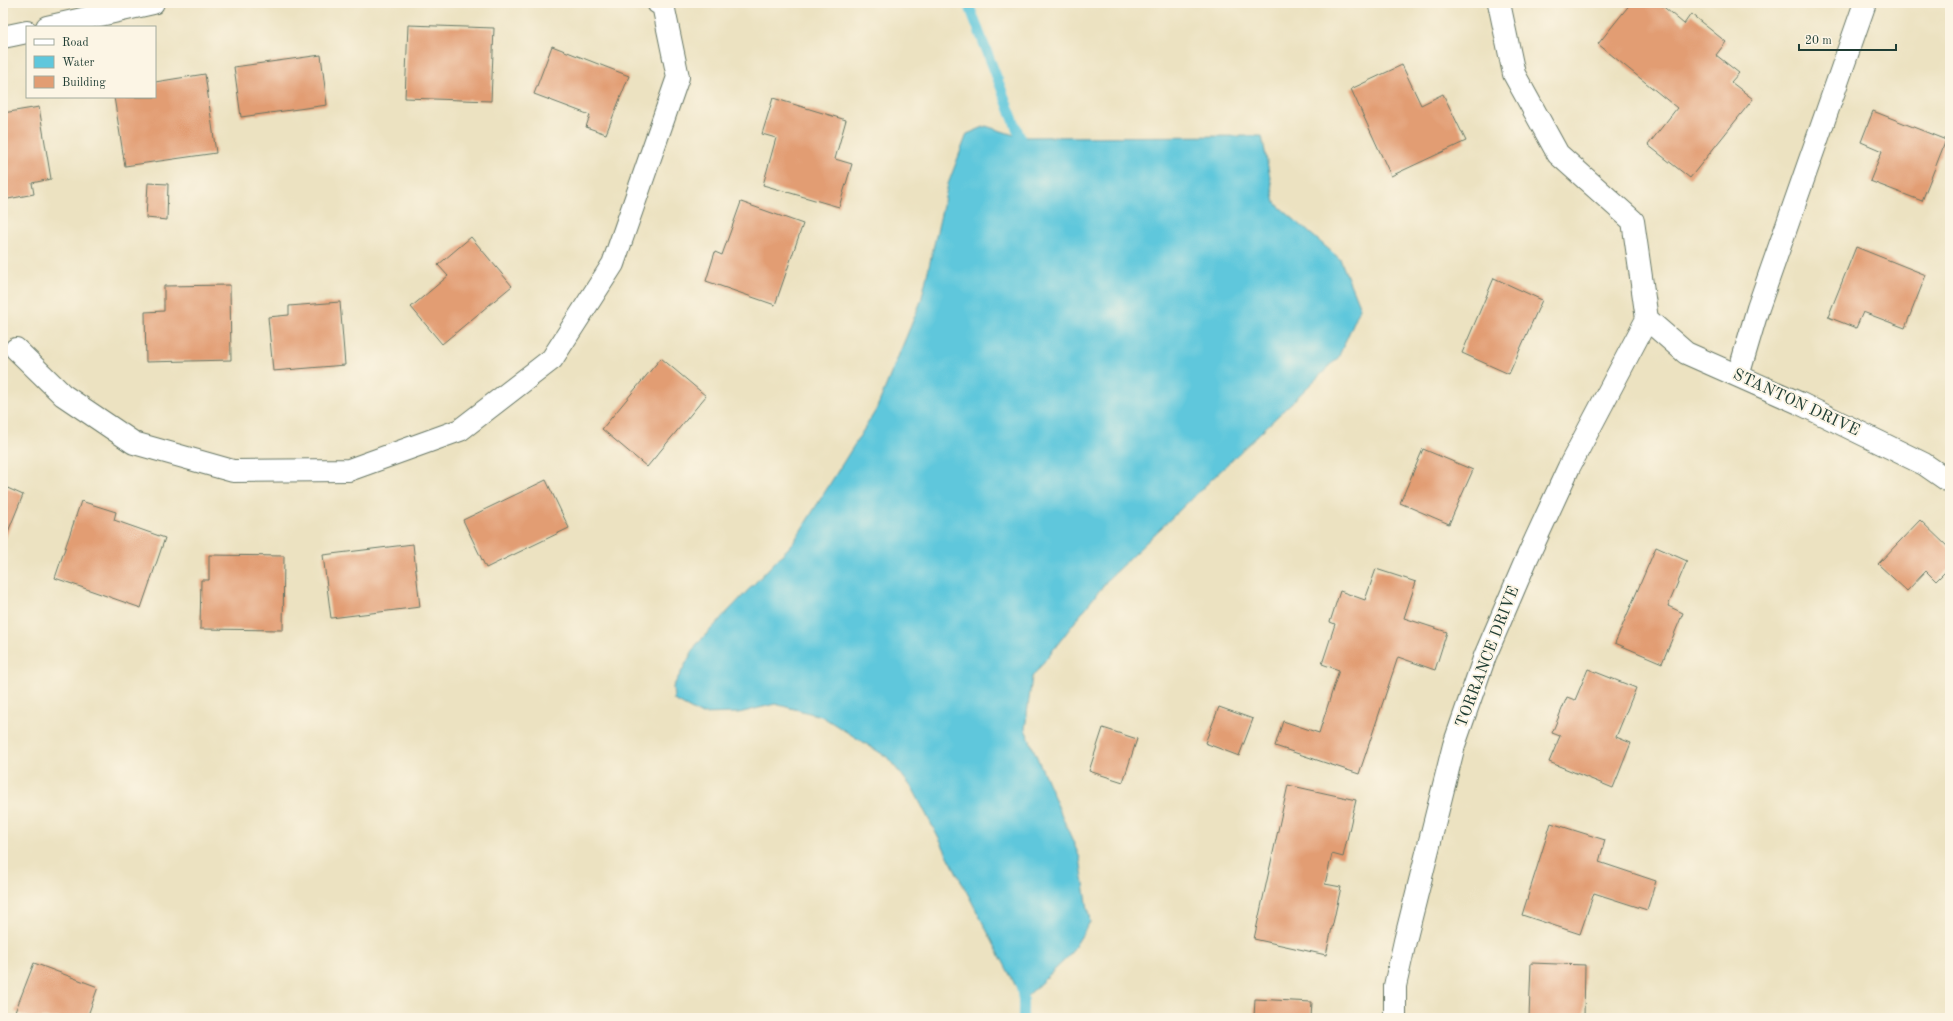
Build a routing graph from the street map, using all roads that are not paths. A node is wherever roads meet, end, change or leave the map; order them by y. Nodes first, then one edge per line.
1 (153, 3) edge
2 (658, 3) edge
3 (1499, 3) edge
4 (1865, 3) edge
5 (51, 26) edge
6 (26, 32) edge
7 (3, 37) edge
8 (1647, 319) junction
9 (16, 349) dead end
10 (1738, 376) junction
11 (1950, 482) edge
12 (1395, 1018) edge

1 - 5 street
2 - 9 street
3 - 8 street
4 - 10 street
6 - 7 street
8 - 10 street, STANTON DRIVE
8 - 12 street, TORRANCE DRIVE
10 - 11 street, STANTON DRIVE

